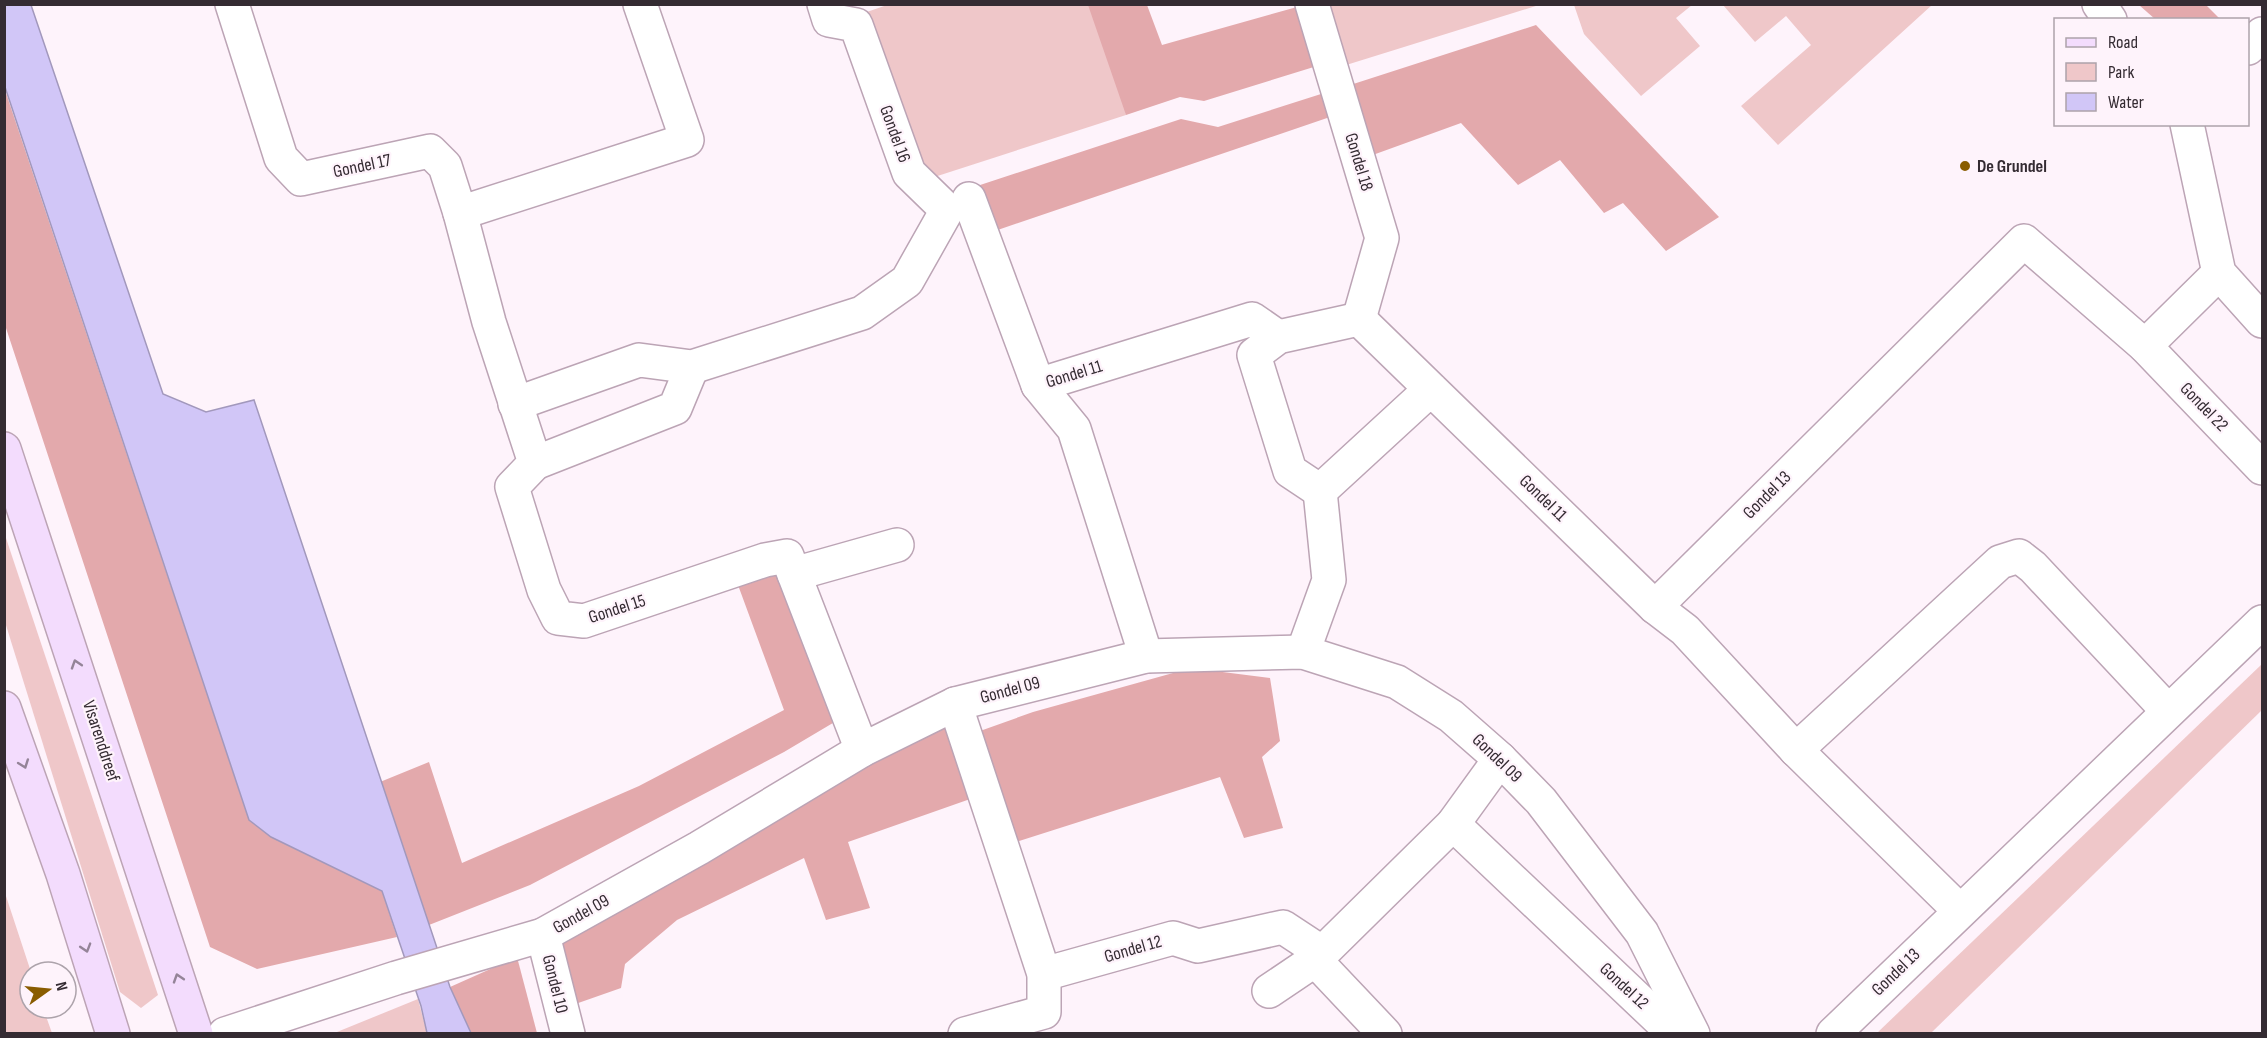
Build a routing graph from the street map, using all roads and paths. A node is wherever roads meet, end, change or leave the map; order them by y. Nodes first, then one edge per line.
1 (232, 4) edge
2 (640, 4) edge
3 (824, 4) edge
4 (1312, 4) edge
5 (2099, 4) edge
6 (2109, 18) edge
7 (2262, 34) edge
8 (2249, 46) edge
9 (2187, 126) edge
10 (969, 199) dead end
11 (460, 213) junction
12 (2024, 241) joint
13 (2218, 273) junction
14 (1359, 319) junction
15 (2262, 321) edge
16 (1278, 337) junction
17 (2145, 346) junction
18 (692, 367) junction
19 (1038, 385) junction
20 (1431, 389) junction
21 (515, 404) junction
22 (4, 449) edge
23 (535, 463) junction
24 (2262, 468) edge
25 (1320, 491) junction
26 (897, 545) dead end
27 (794, 574) junction
28 (1655, 607) junction
29 (2262, 622) edge
30 (1303, 652) junction
31 (1146, 656) junction
32 (955, 704) junction
33 (4, 708) edge
34 (2167, 711) junction
35 (862, 750) junction
36 (1796, 750) junction
37 (1500, 759) junction
38 (1453, 824) junction
39 (1959, 910) junction
40 (543, 935) junction
41 (1318, 956) junction
42 (1044, 974) junction
43 (1269, 991) dead end
44 (1678, 1029) edge
45 (977, 1030) edge
46 (113, 1034) edge
47 (196, 1034) edge
48 (225, 1034) edge
49 (568, 1034) edge
50 (1385, 1034) edge
51 (1833, 1034) edge

1 - 11 street, Gondel 17
2 - 11 street
3 - 18 street, Gondel 16
4 - 14 street, Gondel 18
5 - 6 street
7 - 8 street
9 - 13 street
10 - 19 street, Gondel 11
11 - 21 street, Gondel 17
12 - 17 street, Gondel 22
12 - 28 street, Gondel 13
13 - 15 street
13 - 17 street
14 - 16 street
14 - 20 street, Gondel 11
16 - 19 street, Gondel 11
16 - 25 street
17 - 24 street, Gondel 22
18 - 21 street
18 - 23 street, Gondel 15
19 - 31 street, Gondel 11
20 - 25 street
20 - 28 street, Gondel 11
21 - 23 street
47 -> 22 main road, Visarenddreef
23 - 27 street, Gondel 15
25 - 30 street
26 - 27 street
27 - 35 street, Gondel 15
28 - 36 street
29 - 34 street, Gondel 13
30 - 31 street, Gondel 09
30 - 37 street, Gondel 09
31 - 32 street, Gondel 09
32 - 35 street, Gondel 09
32 - 42 street
33 -> 46 main road
34 - 36 street
34 - 39 street, Gondel 13
35 - 40 street, Gondel 09
36 - 39 street
37 - 38 street
37 - 44 street, Gondel 09
38 - 41 street
38 - 44 street, Gondel 12
39 - 51 street, Gondel 13
40 - 48 street, Gondel 09
40 - 49 street, Gondel 10
41 - 42 street, Gondel 12
41 - 43 street
41 - 50 street, Gondel 12
42 - 45 street

